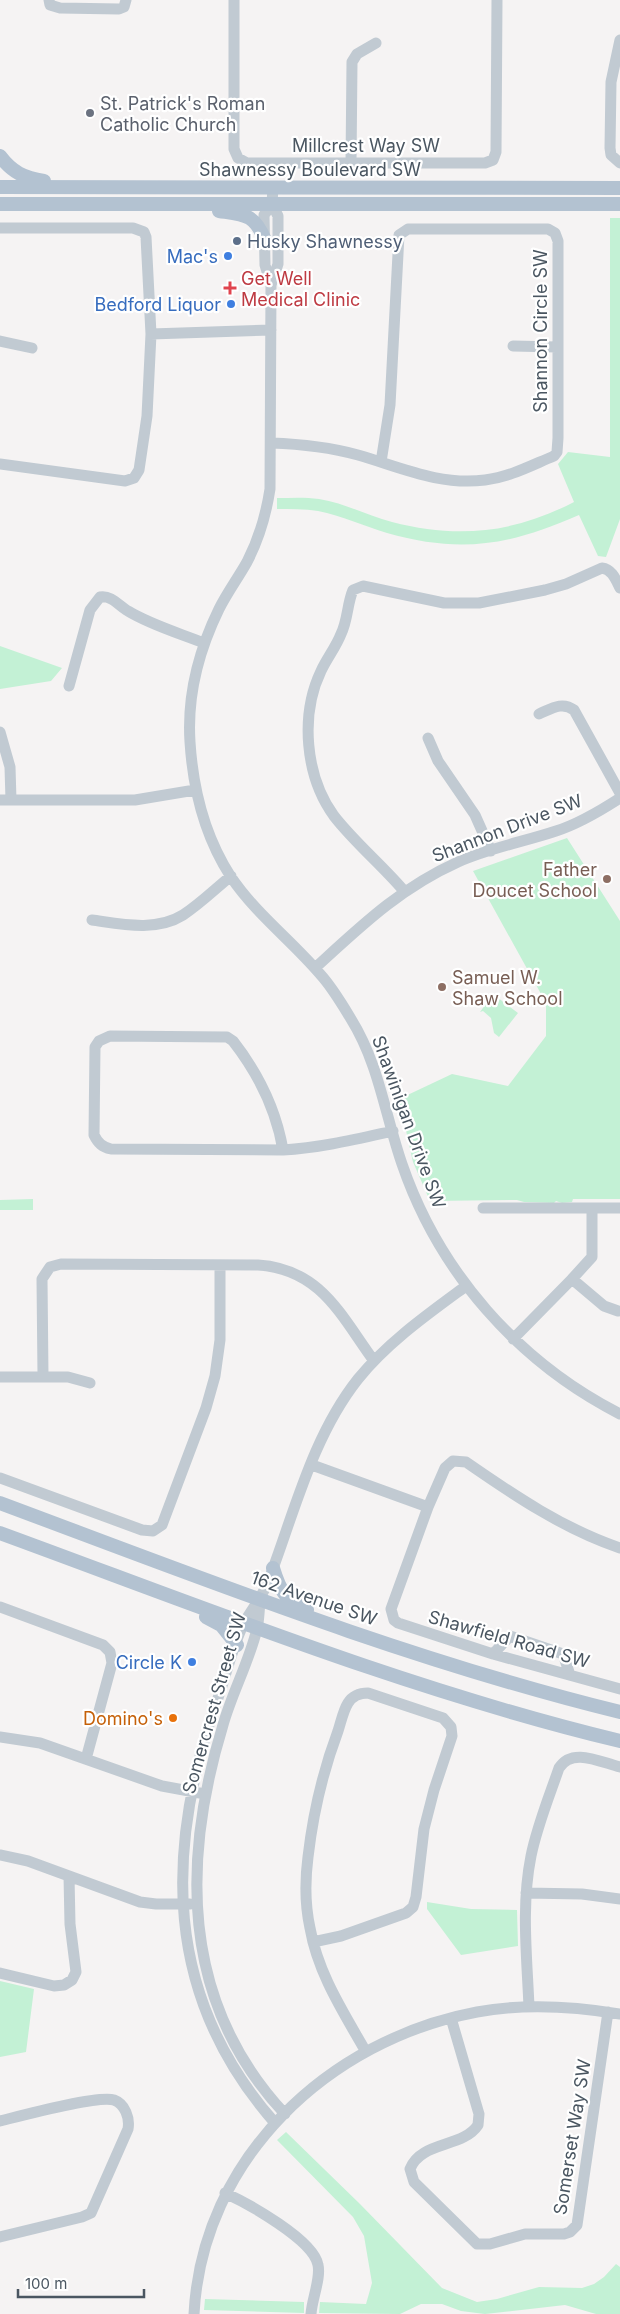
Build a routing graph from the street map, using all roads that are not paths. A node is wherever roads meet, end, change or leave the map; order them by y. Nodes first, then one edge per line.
1 (48, 0) edge
2 (126, 0) edge
3 (234, 0) edge
4 (497, 0) edge
5 (620, 40) edge
6 (376, 44) dead end
7 (0, 156) edge
8 (350, 163) junction
9 (620, 163) edge
10 (0, 187) edge
11 (86, 187) junction
12 (273, 187) junction
13 (620, 188) edge
14 (0, 204) edge
15 (192, 204) junction
16 (272, 204) junction
17 (620, 204) edge
18 (0, 228) edge
19 (264, 240) junction
20 (271, 286) junction
21 (271, 330) junction
22 (151, 334) junction
23 (0, 341) edge
24 (514, 346) dead end
25 (557, 346) junction
26 (32, 348) dead end
27 (271, 443) junction
28 (381, 462) junction
29 (0, 464) edge
30 (620, 588) edge
31 (204, 643) junction
32 (69, 686) dead end
33 (539, 714) dead end
34 (0, 732) edge
35 (428, 738) dead end
36 (195, 790) junction
37 (620, 793) edge
38 (620, 798) edge
39 (5, 800) edge
40 (491, 851) junction
41 (231, 876) junction
42 (404, 891) junction
43 (92, 920) dead end
44 (315, 968) junction
45 (393, 1131) junction
46 (283, 1150) junction
47 (483, 1208) dead end
48 (592, 1208) junction
49 (620, 1208) edge
50 (220, 1265) junction
51 (572, 1279) junction
52 (466, 1286) junction
53 (618, 1311) dead end
54 (513, 1339) junction
55 (374, 1361) junction
56 (42, 1376) junction
57 (0, 1377) edge
58 (90, 1382) dead end
59 (620, 1414) edge
60 (312, 1465) junction
61 (0, 1478) edge
62 (0, 1503) edge
63 (428, 1507) junction
64 (0, 1533) edge
65 (620, 1548) edge
66 (273, 1568) junction
67 (175, 1598) junction
68 (260, 1600) junction
69 (0, 1607) edge
70 (329, 1623) junction
71 (251, 1626) junction
72 (237, 1645) junction
73 (493, 1654) junction
74 (570, 1675) junction
75 (620, 1689) edge
76 (620, 1712) edge
77 (0, 1737) edge
78 (620, 1741) edge
79 (86, 1759) junction
80 (620, 1766) edge
81 (193, 1792) junction
82 (206, 1794) junction
83 (0, 1855) edge
84 (69, 1876) junction
85 (526, 1893) junction
86 (620, 1899) edge
87 (182, 1904) junction
88 (196, 1904) junction
89 (313, 1942) junction
90 (0, 1973) edge
91 (529, 2007) junction
92 (608, 2012) junction
93 (620, 2014) edge
94 (451, 2018) junction
95 (366, 2052) junction
96 (285, 2114) junction
97 (0, 2121) edge
98 (275, 2123) junction
99 (225, 2193) junction
100 (0, 2237) edge
101 (194, 2314) edge
102 (311, 2314) edge

1 - 2 street
3 - 8 street, Millcrest Way SW
4 - 8 street, Millcrest Way SW
5 - 9 street
6 - 8 street
7 - 11 main road
10 - 11 main road, Shawnessy Boulevard SW
11 - 12 main road, Shawnessy Boulevard SW
12 - 13 main road, Shawnessy Boulevard SW
12 - 16 street, Shawinigan Drive SW
14 - 15 main road, Shawnessy Boulevard SW
15 - 16 main road, Shawnessy Boulevard SW
15 - 19 main road
16 - 17 main road, Shawnessy Boulevard SW
16 - 19 street, Shawinigan Drive SW
16 - 20 street, Shawinigan Drive SW
18 - 22 street
19 - 20 street, Shawinigan Drive SW
20 - 21 street, Shawinigan Drive SW
21 - 22 street
21 - 27 street, Shawinigan Drive SW
22 - 29 street
23 - 26 street
24 - 25 street
25 - 28 street, Shannon Circle SW
25 - 28 street, Shannon Circle SW
27 - 28 street, Shannon Circle SW
27 - 31 street, Shawinigan Drive SW
30 - 42 street
31 - 32 street
31 - 36 street, Shawinigan Drive SW
33 - 37 street
34 - 39 street
35 - 40 street
36 - 39 street
36 - 41 street, Shawinigan Drive SW
38 - 40 street, Shannon Drive SW
40 - 42 street, Shannon Drive SW
41 - 43 street
41 - 44 street, Shawinigan Drive SW
42 - 44 street, Shannon Drive SW
44 - 45 street, Shawinigan Drive SW
45 - 46 street
45 - 52 street, Shawinigan Drive SW
46 - 46 street
47 - 48 street
48 - 49 street
48 - 51 street
50 - 55 street
50 - 56 street
50 - 61 street
51 - 53 street
51 - 54 street
52 - 54 street, Shawinigan Drive SW
52 - 55 street, Somercrest Street SW
54 - 59 street, Shawinigan Drive SW
55 - 60 street, Somercrest Street SW
56 - 57 street
56 - 58 street
60 - 63 street
60 - 66 street, Somercrest Street SW
62 - 68 main road, 162 Avenue SW
63 - 65 street
63 - 73 street, Shawfield Road SW
64 - 67 main road
66 - 68 street, Somercrest Street SW
66 - 70 main road
67 - 71 main road
67 - 72 main road
68 - 70 main road, 162 Avenue SW
68 - 71 street, Somercrest Street SW
69 - 79 street
70 - 76 main road, 162 Avenue SW
71 - 72 street, Somercrest Street SW
71 - 78 main road
71 - 82 street, Somercrest Street SW
72 - 81 street, Somercrest Street SW
73 - 74 street, Shawfield Road SW
73 - 74 street
74 - 75 street, Shawfield Road SW
77 - 79 street
79 - 81 street
80 - 85 street
81 - 82 street
81 - 87 street, Somercrest Street SW
82 - 88 street, Somercrest Street SW
83 - 84 street
84 - 87 street
84 - 90 street
85 - 86 street
85 - 91 street
87 - 88 street
87 - 98 street, Somercrest Street SW
88 - 96 street, Somercrest Street SW
89 - 89 street
89 - 95 street
91 - 92 street
91 - 94 street
92 - 93 street
92 - 94 street, Somerset Way SW
94 - 95 street
95 - 96 street
96 - 98 street
97 - 100 street
98 - 99 street
99 - 101 street
99 - 102 street

